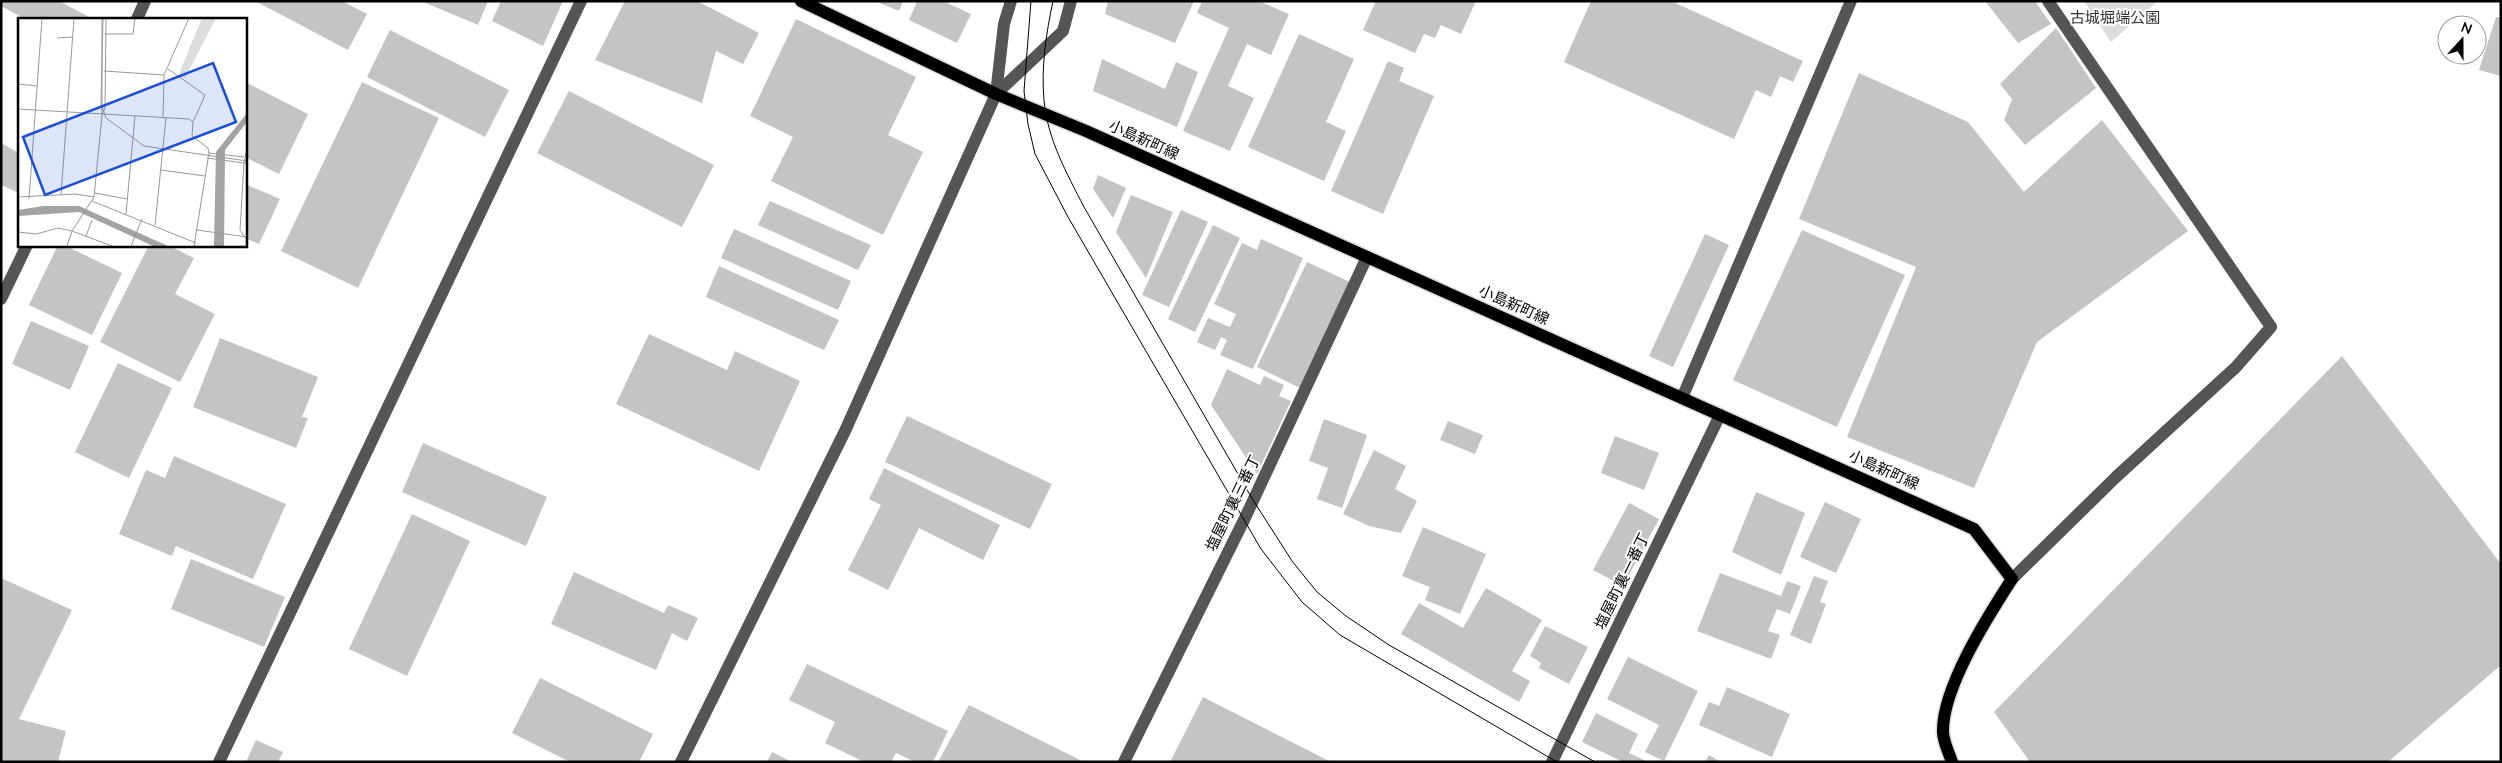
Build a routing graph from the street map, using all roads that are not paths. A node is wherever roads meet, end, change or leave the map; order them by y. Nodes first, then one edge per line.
1 (145, 1) edge
2 (581, 1) edge
3 (801, 1) edge
4 (1011, 1) edge
5 (1071, 1) edge
6 (1851, 1) edge
7 (2048, 1) edge
8 (137, 18) edge
9 (996, 94) junction
10 (27, 246) edge
11 (1367, 257) junction
12 (1, 299) edge
13 (1682, 398) junction
14 (1720, 415) junction
15 (2012, 579) junction
16 (219, 762) edge
17 (681, 762) edge
18 (1124, 762) edge
19 (1552, 762) edge
20 (1952, 762) edge

1 - 8 street
2 - 16 street
3 - 9 main road, 小島新町線
4 - 9 street
5 - 9 street
6 - 13 street
7 - 15 street
9 - 11 main road, 小島新町線
9 - 17 street
10 - 12 street
11 - 13 main road, 小島新町線
11 - 18 street, 塩屋町裏三番丁
13 - 14 main road, 小島新町線
14 - 15 main road, 小島新町線
14 - 19 street, 塩屋町裏一番丁
15 - 20 main road

